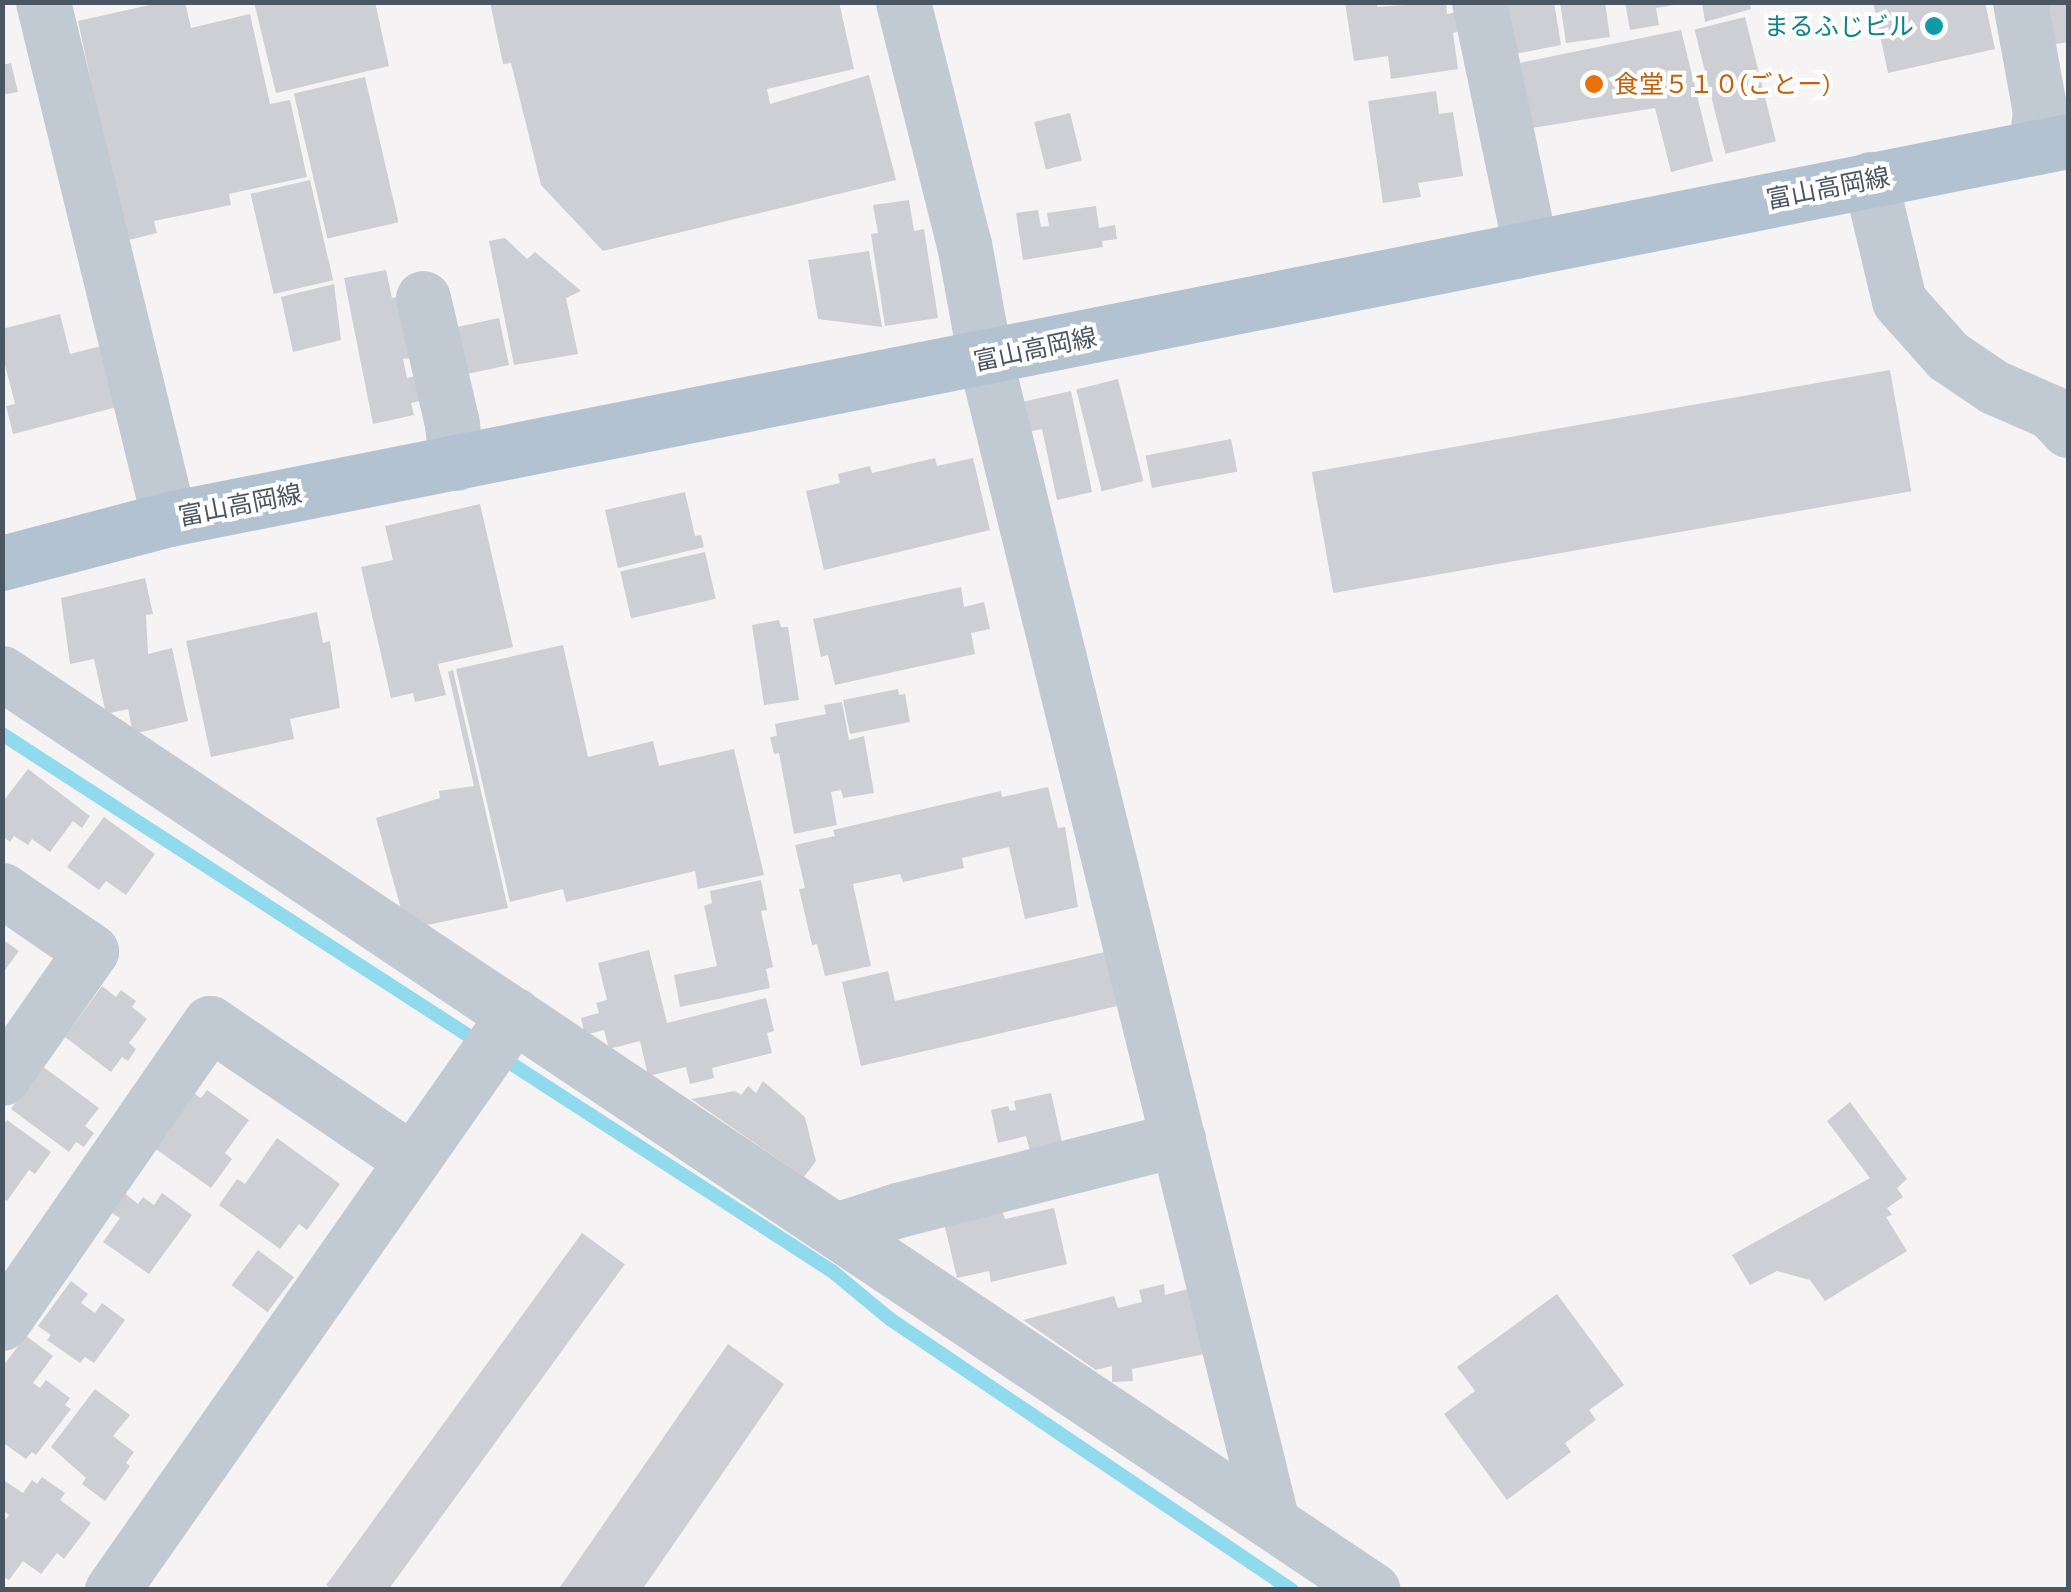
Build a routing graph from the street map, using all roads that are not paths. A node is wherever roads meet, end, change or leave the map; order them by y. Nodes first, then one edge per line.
1 (43, 2) edge
2 (903, 2) edge
3 (1479, 2) edge
4 (2020, 2) edge
5 (2052, 144) edge
6 (1870, 179) junction
7 (1530, 247) junction
8 (423, 298) dead end
9 (985, 358) junction
10 (2068, 430) edge
11 (456, 463) junction
12 (168, 520) junction
13 (2, 563) edge
14 (2, 672) edge
15 (2, 890) edge
16 (514, 1015) junction
17 (2, 1078) edge
18 (1178, 1139) junction
19 (410, 1159) junction
20 (836, 1230) junction
21 (2, 1323) edge
22 (1272, 1522) junction
23 (112, 1590) edge
24 (1373, 1590) edge

1 - 12 street
2 - 9 street
3 - 7 street
4 - 5 street
5 - 6 main road, 富山高岡線
6 - 7 main road, 富山高岡線
6 - 10 street
7 - 9 main road, 富山高岡線
8 - 11 street
9 - 11 main road, 富山高岡線
9 - 18 street
11 - 12 main road, 富山高岡線
12 - 13 main road, 富山高岡線
14 - 16 street
15 - 17 street
16 - 19 street
16 - 20 street
18 - 20 street
18 - 22 street
19 - 21 street
19 - 23 street
20 - 22 street
22 - 24 street

